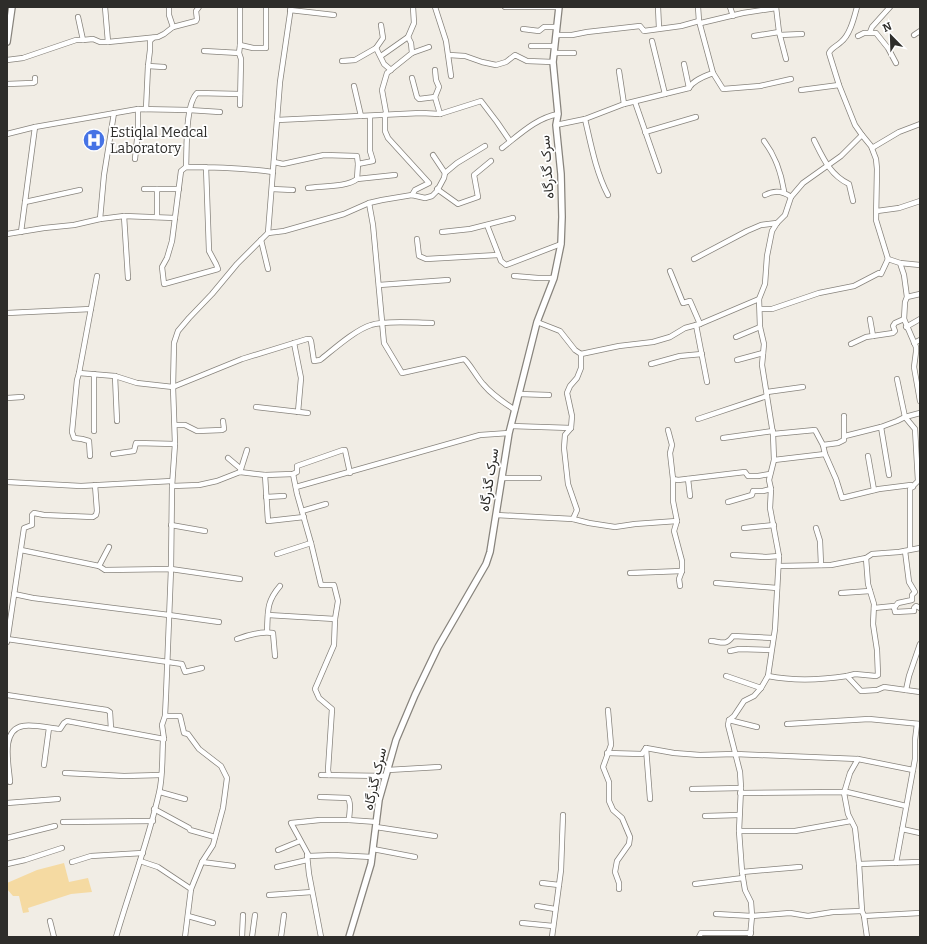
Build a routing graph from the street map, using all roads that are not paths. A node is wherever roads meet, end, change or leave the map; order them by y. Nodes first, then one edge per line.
1 (12, 7) edge
2 (105, 7) edge
3 (169, 7) edge
4 (199, 7) edge
5 (240, 7) edge
6 (266, 7) edge
7 (413, 7) edge
8 (435, 7) edge
9 (505, 7) edge
10 (517, 7) edge
11 (559, 7) edge
12 (658, 7) edge
13 (698, 7) edge
14 (730, 7) edge
15 (856, 7) edge
16 (890, 7) edge
17 (776, 8) edge
18 (290, 9) edge
19 (334, 15) dead end
20 (733, 16) junction
21 (78, 17) dead end
22 (700, 22) junction
23 (381, 25) dead end
24 (556, 26) junction
25 (172, 27) junction
26 (659, 28) junction
27 (523, 29) dead end
28 (920, 31) edge
29 (870, 32) junction
30 (779, 33) junction
31 (802, 34) dead end
32 (556, 35) junction
33 (914, 35) dead end
34 (754, 36) dead end
35 (858, 36) dead end
36 (408, 37) junction
37 (152, 38) junction
38 (83, 40) junction
39 (652, 41) dead end
40 (7, 42) edge
41 (108, 42) junction
42 (240, 44) junction
43 (531, 46) dead end
44 (429, 47) dead end
45 (376, 48) junction
46 (554, 50) junction
47 (204, 51) dead end
48 (239, 53) junction
49 (412, 53) junction
50 (574, 53) dead end
51 (449, 55) junction
52 (380, 56) junction
53 (786, 59) dead end
54 (7, 60) edge
55 (342, 61) dead end
56 (553, 62) junction
57 (896, 63) dead end
58 (684, 64) dead end
59 (148, 66) junction
60 (164, 67) dead end
61 (391, 70) junction
62 (435, 70) dead end
63 (619, 71) dead end
64 (713, 73) junction
65 (451, 76) dead end
66 (34, 78) dead end
67 (412, 78) dead end
68 (791, 79) dead end
69 (7, 84) edge
70 (839, 85) junction
71 (354, 86) dead end
72 (689, 88) junction
73 (801, 90) dead end
74 (240, 94) junction
75 (666, 94) junction
76 (435, 97) junction
77 (635, 102) junction
78 (624, 104) junction
79 (240, 105) dead end
80 (146, 108) junction
81 (138, 109) junction
82 (189, 110) junction
83 (220, 112) dead end
84 (114, 113) junction
85 (440, 114) junction
86 (558, 114) junction
87 (361, 116) junction
88 (370, 116) junction
89 (385, 116) junction
90 (696, 117) dead end
91 (277, 120) junction
92 (585, 120) junction
93 (920, 124) edge
94 (556, 125) junction
95 (35, 127) junction
96 (645, 132) junction
97 (7, 134) edge
98 (862, 135) junction
99 (814, 140) dead end
100 (510, 141) junction
101 (764, 141) dead end
102 (485, 146) dead end
103 (502, 148) dead end
104 (872, 148) junction
105 (433, 155) dead end
106 (135, 159) dead end
107 (491, 161) dead end
108 (274, 162) junction
109 (358, 164) junction
110 (186, 166) junction
111 (827, 166) junction
112 (206, 167) junction
113 (659, 171) dead end
114 (273, 172) junction
115 (445, 173) junction
116 (395, 175) dead end
117 (357, 179) junction
118 (308, 188) dead end
119 (144, 189) dead end
120 (157, 189) junction
121 (179, 189) junction
122 (272, 189) junction
123 (437, 189) junction
124 (80, 190) dead end
125 (294, 190) dead end
126 (784, 192) junction
127 (412, 195) junction
128 (608, 195) dead end
129 (765, 195) dead end
130 (792, 197) junction
131 (853, 201) dead end
132 (920, 201) edge
133 (25, 202) junction
134 (370, 203) junction
135 (877, 210) junction
136 (124, 216) junction
137 (157, 217) junction
138 (175, 218) junction
139 (513, 218) dead end
140 (100, 219) junction
141 (777, 223) junction
142 (487, 225) junction
143 (21, 232) junction
144 (442, 232) dead end
145 (268, 233) junction
146 (7, 234) edge
147 (418, 239) dead end
148 (261, 240) junction
149 (561, 244) junction
150 (498, 255) junction
151 (694, 260) dead end
152 (888, 260) junction
153 (900, 263) junction
154 (920, 265) edge
155 (268, 270) dead end
156 (670, 271) dead end
157 (97, 276) dead end
158 (514, 276) dead end
159 (128, 278) dead end
160 (554, 278) junction
161 (448, 280) dead end
162 (379, 285) junction
163 (920, 294) edge
164 (907, 297) junction
165 (759, 298) junction
166 (91, 309) junction
167 (760, 309) junction
168 (7, 313) edge
169 (920, 318) edge
170 (870, 319) dead end
171 (904, 319) junction
172 (537, 322) junction
173 (382, 323) junction
174 (432, 323) dead end
175 (698, 324) junction
176 (760, 327) junction
177 (906, 327) junction
178 (873, 336) junction
179 (736, 337) dead end
180 (920, 340) edge
181 (294, 343) junction
182 (914, 343) junction
183 (851, 344) dead end
184 (763, 353) junction
185 (582, 354) junction
186 (702, 354) junction
187 (737, 360) dead end
188 (651, 364) dead end
189 (79, 373) junction
190 (94, 374) junction
191 (115, 376) junction
192 (897, 379) dead end
193 (707, 382) dead end
194 (803, 387) dead end
195 (173, 388) junction
196 (519, 394) junction
197 (767, 394) junction
198 (549, 395) dead end
199 (22, 397) dead end
200 (7, 398) edge
201 (920, 401) edge
202 (256, 407) dead end
203 (515, 410) junction
204 (298, 412) junction
205 (308, 413) dead end
206 (920, 413) edge
207 (844, 416) dead end
208 (905, 417) junction
209 (698, 419) dead end
210 (117, 421) dead end
211 (223, 421) dead end
212 (175, 425) junction
213 (511, 426) junction
214 (881, 427) junction
215 (571, 428) junction
216 (668, 430) dead end
217 (94, 431) dead end
218 (509, 433) junction
219 (773, 433) junction
220 (845, 436) junction
221 (724, 438) dead end
222 (175, 444) junction
223 (823, 445) junction
224 (247, 450) dead end
225 (113, 454) dead end
226 (825, 454) junction
227 (90, 456) dead end
228 (868, 456) dead end
229 (228, 458) dead end
230 (774, 460) junction
231 (241, 470) junction
232 (350, 473) junction
233 (293, 474) junction
234 (770, 474) junction
235 (265, 475) junction
236 (889, 475) dead end
237 (502, 478) junction
238 (539, 478) dead end
239 (673, 479) junction
240 (688, 479) junction
241 (172, 480) junction
242 (7, 482) edge
243 (95, 485) junction
244 (172, 486) junction
245 (296, 487) junction
246 (913, 487) junction
247 (771, 488) junction
248 (874, 490) junction
249 (284, 496) dead end
250 (690, 496) dead end
251 (266, 497) junction
252 (728, 502) dead end
253 (326, 504) dead end
254 (302, 511) junction
255 (496, 515) junction
256 (304, 517) junction
257 (573, 518) junction
258 (677, 521) junction
259 (171, 525) junction
260 (774, 525) junction
261 (744, 528) dead end
262 (816, 528) dead end
263 (205, 531) dead end
264 (312, 543) junction
265 (109, 547) dead end
266 (920, 548) edge
267 (20, 550) junction
268 (907, 550) junction
269 (277, 554) dead end
270 (733, 555) dead end
271 (779, 556) junction
272 (866, 558) junction
273 (821, 565) junction
274 (99, 566) junction
275 (779, 566) junction
276 (171, 568) junction
277 (682, 571) junction
278 (630, 573) dead end
279 (240, 579) dead end
280 (716, 583) dead end
281 (280, 586) dead end
282 (680, 586) dead end
283 (777, 588) junction
284 (870, 591) junction
285 (841, 593) dead end
286 (14, 594) junction
287 (10, 606) edge
288 (874, 608) junction
289 (894, 608) junction
290 (920, 608) edge
291 (169, 615) junction
292 (268, 615) junction
293 (335, 620) junction
294 (219, 622) dead end
295 (267, 632) junction
296 (773, 638) junction
297 (237, 639) dead end
298 (7, 640) edge
299 (711, 641) dead end
300 (920, 644) edge
301 (771, 650) junction
302 (730, 651) dead end
303 (275, 656) dead end
304 (166, 662) junction
305 (202, 668) dead end
306 (726, 676) dead end
307 (768, 676) junction
308 (846, 676) junction
309 (761, 688) junction
310 (906, 690) junction
311 (920, 692) edge
312 (7, 695) edge
313 (608, 710) dead end
314 (165, 716) junction
315 (729, 720) junction
316 (787, 724) dead end
317 (919, 724) edge
318 (757, 727) dead end
319 (49, 728) junction
320 (111, 729) junction
321 (9, 733) edge
322 (164, 739) junction
323 (646, 748) junction
324 (607, 753) junction
325 (735, 754) junction
326 (858, 759) junction
327 (918, 759) edge
328 (8, 762) edge
329 (44, 766) dead end
330 (439, 767) dead end
331 (913, 770) junction
332 (65, 773) dead end
333 (387, 773) junction
334 (161, 775) junction
335 (321, 775) dead end
336 (328, 775) junction
337 (10, 782) dead end
338 (692, 789) dead end
339 (740, 790) junction
340 (160, 792) junction
341 (844, 793) junction
342 (320, 797) dead end
343 (650, 798) dead end
344 (58, 799) dead end
345 (185, 799) dead end
346 (7, 803) edge
347 (906, 806) junction
348 (154, 809) junction
349 (563, 815) dead end
350 (739, 815) junction
351 (705, 816) dead end
352 (349, 820) junction
353 (153, 821) junction
354 (851, 821) junction
355 (63, 822) dead end
356 (376, 824) junction
357 (55, 826) dead end
358 (902, 830) junction
359 (739, 831) junction
360 (920, 833) edge
361 (435, 836) dead end
362 (215, 837) junction
363 (7, 838) edge
364 (300, 841) junction
365 (62, 848) dead end
366 (373, 849) junction
367 (278, 850) dead end
368 (143, 853) junction
369 (307, 854) junction
370 (372, 857) junction
371 (415, 857) dead end
372 (307, 860) junction
373 (140, 861) junction
374 (72, 862) dead end
375 (202, 862) junction
376 (920, 862) edge
377 (896, 863) junction
378 (7, 864) edge
379 (859, 864) junction
380 (232, 866) dead end
381 (277, 867) dead end
382 (800, 867) dead end
383 (742, 872) junction
384 (743, 878) junction
385 (542, 882) dead end
386 (695, 884) dead end
387 (559, 885) junction
388 (191, 889) junction
389 (619, 890) dead end
390 (312, 892) junction
391 (269, 895) dead end
392 (537, 906) dead end
393 (555, 909) junction
394 (920, 913) edge
395 (255, 914) dead end
396 (716, 914) dead end
397 (863, 914) junction
398 (243, 915) dead end
399 (284, 915) dead end
400 (188, 916) junction
401 (752, 916) junction
402 (50, 921) dead end
403 (213, 922) dead end
404 (522, 923) dead end
405 (553, 926) junction
406 (750, 935) edge
407 (54, 937) edge
408 (116, 937) edge
409 (185, 937) edge
410 (242, 937) edge
411 (252, 937) edge
412 (281, 937) edge
413 (321, 937) edge
414 (349, 937) edge
415 (552, 937) edge
416 (699, 937) edge
417 (868, 937) edge

1 - 40 street
2 - 41 street
3 - 25 street
4 - 25 street
5 - 42 street
6 - 42 street
7 - 36 street
8 - 51 street
9 - 10 street
10 - 11 street
11 - 24 street, سرک گذرگاه
12 - 26 street
13 - 22 street
14 - 20 street
15 - 70 street
16 - 29 street
17 - 20 street
17 - 30 street
18 - 19 street
18 - 91 street
20 - 22 street
21 - 38 street
22 - 26 street
22 - 64 street
23 - 45 street
24 - 27 street
24 - 32 street, سرک گذرگاه
25 - 37 street
26 - 32 street
28 - 33 street
29 - 35 street
29 - 57 street
30 - 31 street
30 - 34 street
30 - 53 street
32 - 46 street, سرک گذرگاه
36 - 49 street
36 - 52 street
37 - 41 street
37 - 59 street
38 - 41 street
38 - 54 street
39 - 75 street
42 - 48 street
43 - 46 street
44 - 49 street
45 - 52 street
45 - 55 street
46 - 50 street
46 - 56 street, سرک گذرگاه
47 - 48 street
48 - 74 street
49 - 61 street
51 - 56 street
51 - 65 street
52 - 61 street
56 - 86 street, سرک گذرگاه
58 - 72 street
59 - 60 street
59 - 80 street
61 - 89 street
62 - 76 street
63 - 78 street
64 - 68 street
64 - 72 street
66 - 69 street
67 - 76 street
70 - 73 street
70 - 98 street
71 - 87 street
72 - 75 street
74 - 79 street
74 - 82 street
75 - 77 street
76 - 85 street
77 - 78 street
77 - 96 street
78 - 92 street
80 - 81 street
80 - 82 street
81 - 84 street
81 - 106 street
82 - 83 street
82 - 110 street
84 - 95 street
84 - 140 street
85 - 89 street
85 - 100 street
86 - 94 street, سرک گذرگاه
86 - 100 street
87 - 88 street
87 - 91 street
88 - 89 street
88 - 109 street
89 - 127 street
90 - 96 street
91 - 108 street
92 - 94 street
92 - 128 street
93 - 104 street
94 - 149 street, سرک گذرگاه
95 - 97 street
95 - 133 street
96 - 113 street
98 - 104 street
98 - 111 street
99 - 111 street
100 - 103 street
101 - 126 street
102 - 115 street
104 - 135 street
105 - 115 street
107 - 123 street
108 - 109 street
108 - 114 street
109 - 117 street
110 - 112 street
110 - 121 street
111 - 130 street
111 - 131 street
112 - 114 street
112 - 138 street
114 - 122 street
115 - 123 street
116 - 117 street
117 - 118 street
119 - 120 street
120 - 121 street
120 - 137 street
121 - 138 street
122 - 125 street
122 - 145 street
123 - 127 street
124 - 133 street
126 - 129 street
126 - 130 street
127 - 134 street
130 - 141 street
132 - 135 street
133 - 143 street
134 - 145 street
134 - 162 street
135 - 152 street
136 - 137 street
136 - 140 street
136 - 159 street
137 - 138 street
139 - 142 street
140 - 143 street
141 - 151 street
141 - 165 street
142 - 144 street
142 - 150 street
143 - 146 street
145 - 148 street
147 - 150 street
148 - 155 street
148 - 195 street
149 - 150 street
149 - 160 street, سرک گذرگاه
152 - 153 street
152 - 167 street
153 - 154 street
153 - 164 street
156 - 175 street
157 - 166 street
158 - 160 street
160 - 172 street, سرک گذرگاه
161 - 162 street
162 - 173 street
163 - 164 street
164 - 171 street
165 - 167 street
165 - 175 street
166 - 168 street
166 - 189 street
167 - 176 street
169 - 177 street
170 - 178 street
171 - 177 street
171 - 178 street
172 - 185 street
172 - 196 street, سرک گذرگاه
173 - 174 street
173 - 181 street
173 - 203 street
175 - 185 street
175 - 186 street
176 - 179 street
176 - 184 street
177 - 182 street
178 - 183 street
180 - 182 street
181 - 195 street
181 - 204 street
182 - 201 street
184 - 187 street
184 - 197 street
185 - 215 street
186 - 188 street
186 - 193 street
189 - 190 street
189 - 227 street
190 - 191 street
190 - 217 street
191 - 195 street
191 - 210 street
192 - 208 street
194 - 197 street
195 - 212 street
196 - 198 street
196 - 203 street, سرک گذرگاه
197 - 209 street
197 - 219 street
199 - 200 street
202 - 204 street
203 - 213 street, سرک گذرگاه
204 - 205 street
206 - 208 street
207 - 220 street
208 - 214 street
208 - 246 street
211 - 212 street
212 - 222 street
213 - 215 street
213 - 218 street, سرک گذرگاه
214 - 220 street
214 - 236 street
215 - 257 street
216 - 239 street
218 - 232 street
218 - 237 street, سرک گذرگاه
219 - 221 street
219 - 223 street
219 - 230 street
220 - 223 street
222 - 225 street
222 - 241 street
223 - 226 street
224 - 231 street
226 - 230 street
226 - 248 street
228 - 248 street
229 - 231 street
230 - 234 street
231 - 235 street
231 - 244 street
232 - 233 street
232 - 245 street
233 - 235 street
233 - 245 street
234 - 240 street
234 - 247 street
235 - 251 street
237 - 238 street
237 - 255 street, سرک گذرگاه
239 - 240 street
239 - 258 street
240 - 250 street
241 - 243 street
241 - 244 street
242 - 243 street
243 - 267 street
244 - 259 street
245 - 254 street
246 - 248 street
246 - 268 street
247 - 252 street
247 - 260 street
249 - 251 street
251 - 256 street
253 - 254 street
254 - 256 street
255 - 257 street
255 - 333 street, سرک گذرگاه
256 - 264 street
257 - 258 street
258 - 277 street
259 - 263 street
259 - 276 street
260 - 261 street
260 - 271 street
262 - 273 street
264 - 269 street
264 - 293 street
265 - 274 street
266 - 268 street
267 - 274 street
267 - 286 street
268 - 272 street
268 - 289 street
270 - 271 street
271 - 275 street
272 - 273 street
272 - 284 street
273 - 275 street
274 - 276 street
275 - 283 street
276 - 279 street
276 - 291 street
277 - 278 street
277 - 282 street
280 - 283 street
281 - 292 street
283 - 296 street
284 - 285 street
284 - 288 street
286 - 287 street
286 - 291 street
287 - 298 street
288 - 289 street
288 - 308 street
289 - 290 street
291 - 294 street
291 - 304 street
292 - 293 street
292 - 295 street
293 - 336 street
295 - 297 street
295 - 303 street
296 - 299 street
296 - 301 street
298 - 304 street
300 - 310 street
301 - 302 street
301 - 307 street
304 - 305 street
304 - 314 street
306 - 309 street
307 - 308 street
307 - 309 street
308 - 310 street
309 - 315 street
310 - 311 street
312 - 320 street
313 - 324 street
314 - 322 street
314 - 362 street
315 - 318 street
315 - 325 street
316 - 317 street
317 - 327 street
319 - 320 street
319 - 321 street
319 - 329 street
320 - 322 street
321 - 328 street
322 - 334 street
323 - 324 street
323 - 325 street
323 - 343 street
324 - 389 street
325 - 326 street
325 - 339 street
326 - 331 street
326 - 341 street
327 - 331 street
328 - 337 street
330 - 333 street
331 - 347 street
332 - 334 street
333 - 336 street
333 - 356 street, سرک گذرگاه
334 - 340 street
335 - 336 street
338 - 339 street
339 - 341 street
339 - 350 street
340 - 345 street
340 - 348 street
341 - 347 street
341 - 354 street
342 - 352 street
344 - 346 street
347 - 358 street
348 - 353 street
348 - 362 street
349 - 387 street
350 - 351 street
350 - 359 street
352 - 356 street
352 - 364 street
353 - 355 street
353 - 368 street
354 - 359 street
354 - 379 street
356 - 361 street
356 - 366 street, سرک گذرگاه
357 - 363 street
358 - 360 street
358 - 377 street
359 - 383 street
362 - 375 street
364 - 367 street
364 - 369 street
365 - 378 street
366 - 370 street, سرک گذرگاه
366 - 371 street
368 - 373 street
368 - 374 street
369 - 370 street
369 - 372 street
370 - 414 street, سرک گذرگاه
372 - 381 street
372 - 390 street
373 - 388 street
373 - 408 street
375 - 380 street
375 - 388 street
376 - 377 street
377 - 379 street
379 - 397 street
382 - 383 street
383 - 384 street
384 - 386 street
384 - 401 street
385 - 387 street
387 - 393 street
388 - 400 street
390 - 391 street
390 - 413 street
392 - 393 street
393 - 405 street
394 - 397 street
395 - 411 street
396 - 401 street
397 - 401 street
397 - 417 street
398 - 410 street
399 - 412 street
400 - 403 street
400 - 409 street
401 - 406 street
402 - 407 street
404 - 405 street
405 - 415 street
406 - 416 street

